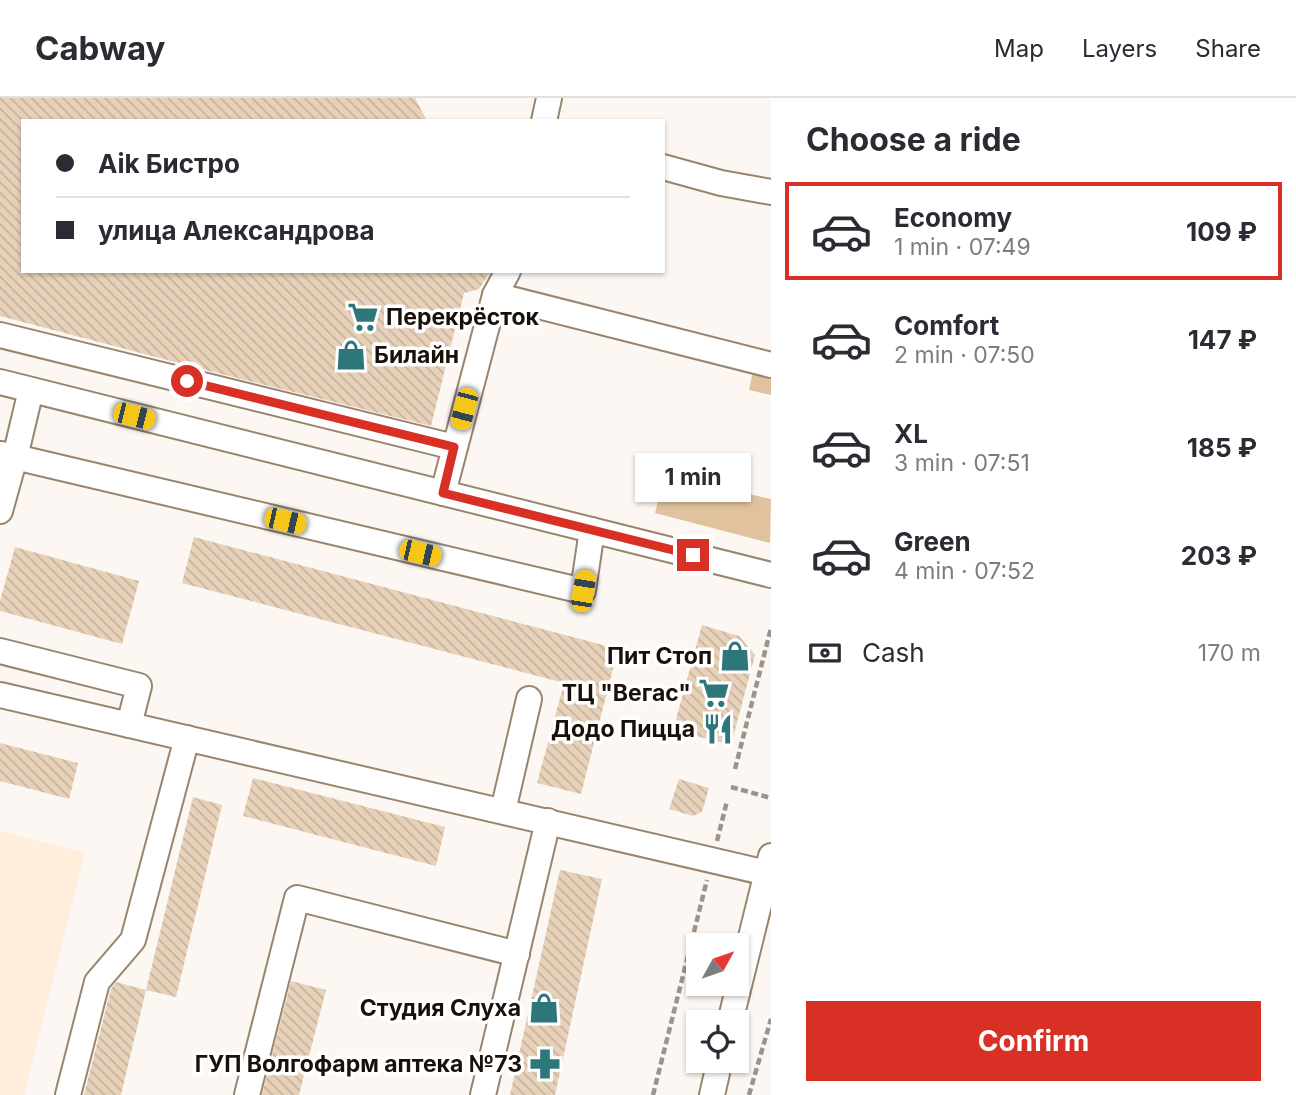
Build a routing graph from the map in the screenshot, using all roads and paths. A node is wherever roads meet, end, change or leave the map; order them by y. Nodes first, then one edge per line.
1 (550, 98) edge
2 (545, 119) edge
3 (665, 168) edge
4 (771, 192) edge
5 (507, 273) edge
6 (495, 295) junction
7 (0, 335) edge
8 (771, 365) edge
9 (0, 382) edge
10 (31, 390) junction
11 (454, 447) junction
12 (7, 455) edge
13 (443, 493) junction
14 (0, 511) edge
15 (592, 530) junction
16 (771, 575) edge
17 (771, 628) edge
18 (0, 651) edge
19 (0, 695) edge
20 (529, 699) dead end
21 (129, 724) junction
22 (187, 738) junction
23 (735, 769) dead end
24 (731, 787) dead end
25 (771, 798) edge
26 (727, 801) dead end
27 (503, 811) junction
28 (548, 821) junction
29 (712, 860) junction
30 (769, 864) edge
31 (517, 954) junction
32 (733, 1010) edge
33 (771, 1019) edge
34 (717, 1073) edge
35 (68, 1095) edge
36 (247, 1095) edge
37 (482, 1095) edge
38 (653, 1095) edge
39 (712, 1095) edge
40 (749, 1095) edge

1 - 2 street
3 - 4 street
5 - 6 street
6 - 8 street
6 - 11 street
7 - 11 street
9 - 10 street
10 - 12 street
10 - 13 street
11 - 13 street
12 - 14 street
12 - 15 street
13 - 15 street
15 - 16 street
17 - 23 path
18 - 21 street
19 - 21 street
20 - 27 street
21 - 22 street
22 - 27 street
22 - 35 street
24 - 25 path
26 - 29 path
27 - 28 street
28 - 29 street
28 - 31 street
29 - 30 street
29 - 38 path
30 - 32 street
31 - 36 street
31 - 37 street
33 - 40 path
34 - 39 street

